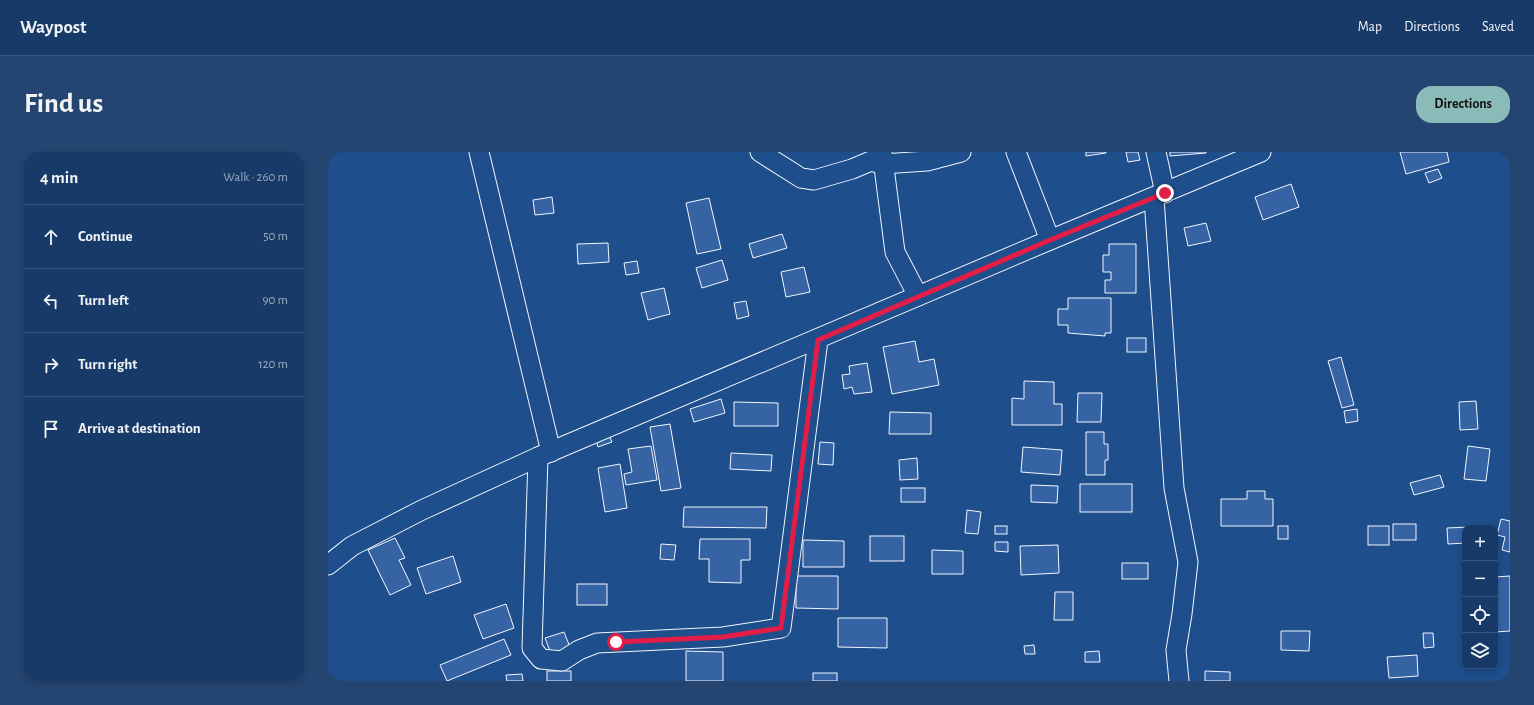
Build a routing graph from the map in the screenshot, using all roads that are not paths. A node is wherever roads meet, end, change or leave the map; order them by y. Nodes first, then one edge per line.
1 (479, 152) edge
2 (760, 152) edge
3 (961, 152) edge
4 (1016, 152) edge
5 (1156, 152) edge
6 (1261, 152) edge
7 (882, 158) edge
8 (1159, 196) junction
9 (1050, 240) junction
10 (918, 296) junction
11 (818, 340) junction
12 (545, 455) junction
13 (328, 565) edge
14 (1179, 681) edge

1 - 12 street
2 - 7 street
3 - 7 street
4 - 9 street
5 - 8 street
6 - 8 street
7 - 10 street
8 - 9 street
8 - 14 street
9 - 10 street
10 - 11 street
11 - 12 street
11 - 12 street
12 - 13 street

